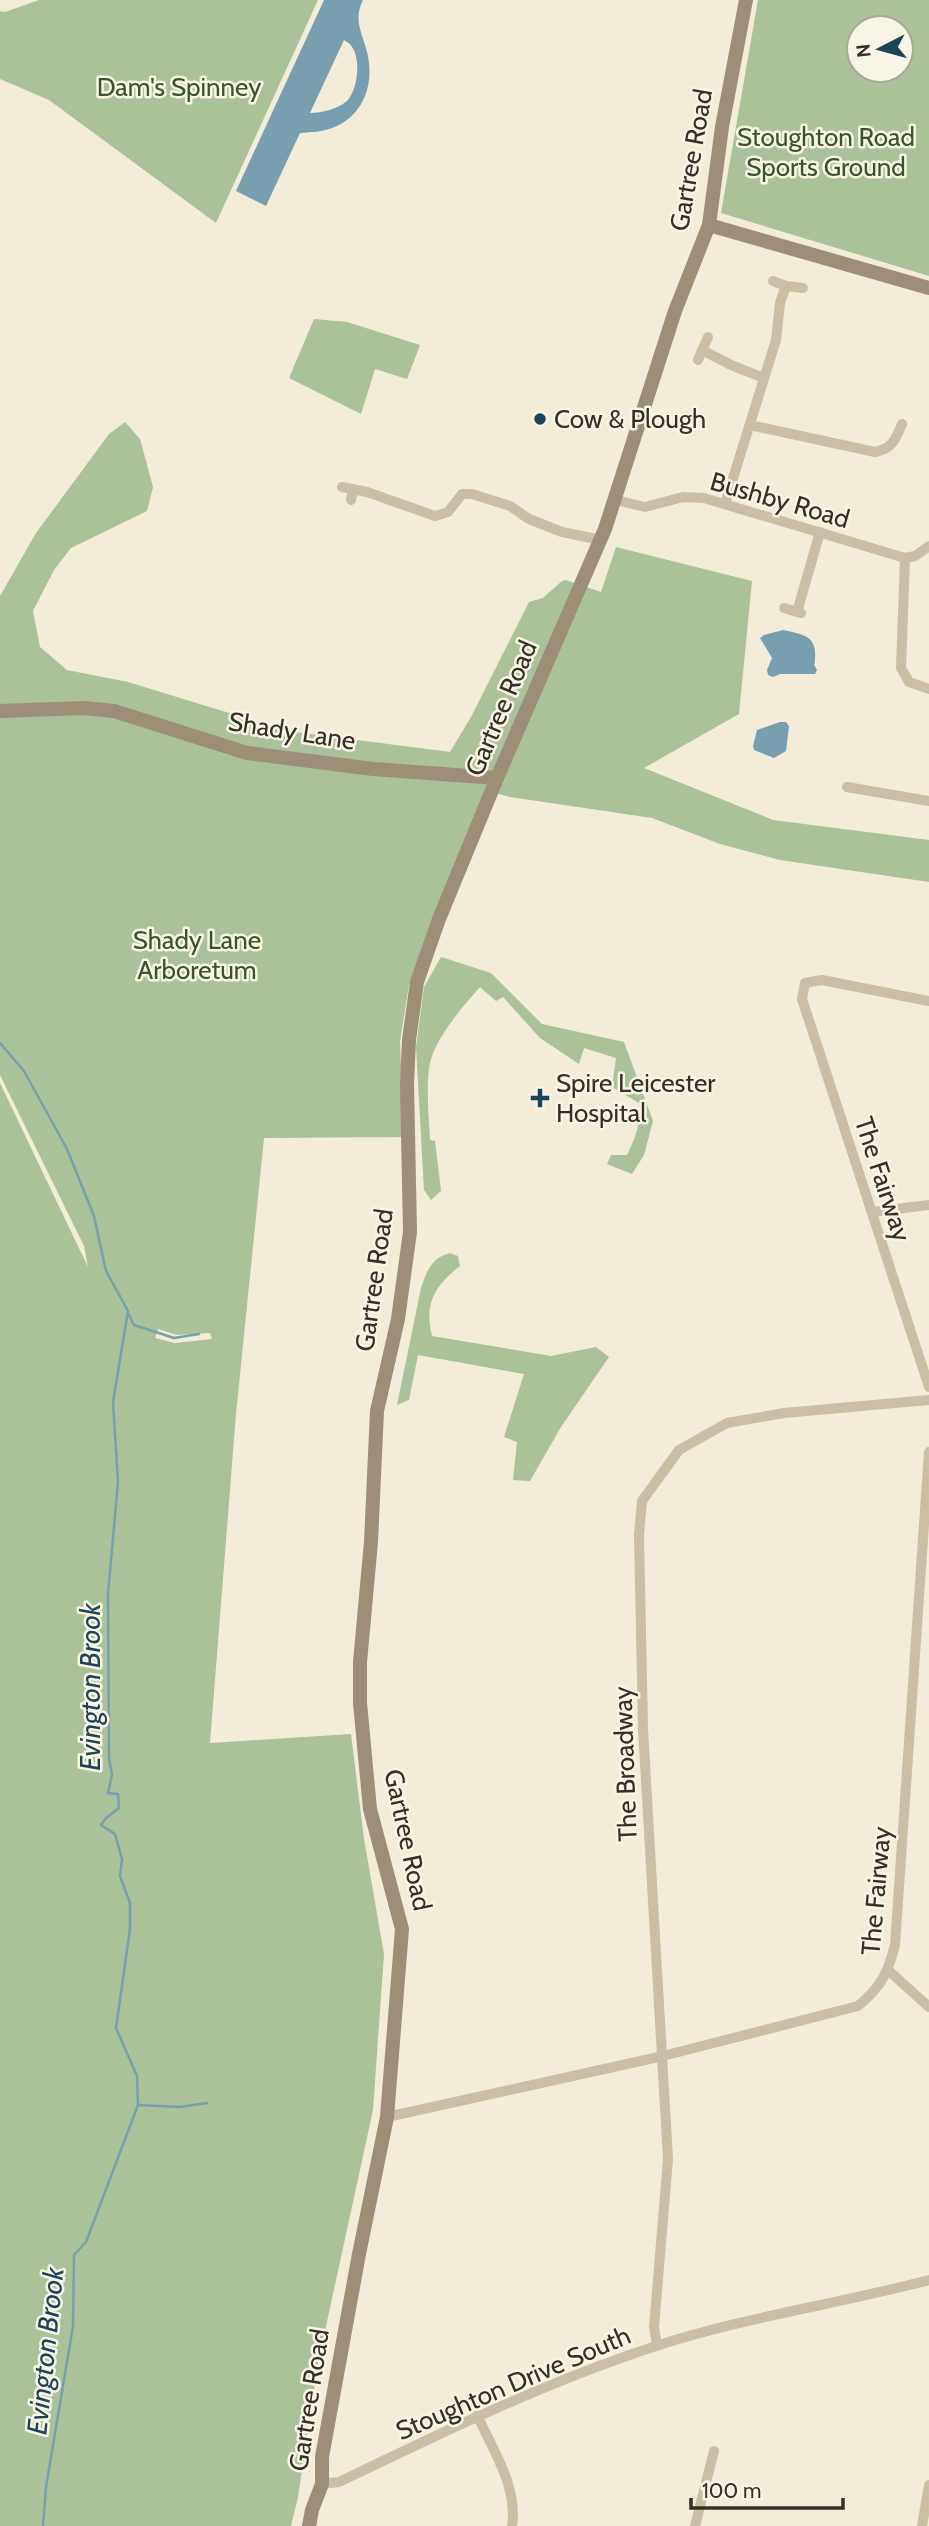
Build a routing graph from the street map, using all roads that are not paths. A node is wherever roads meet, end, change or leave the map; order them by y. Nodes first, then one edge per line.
1 (746, 0) edge
2 (709, 225) junction
3 (773, 281) dead end
4 (786, 286) junction
5 (803, 288) dead end
6 (929, 288) edge
7 (708, 337) dead end
8 (764, 378) junction
9 (902, 424) dead end
10 (750, 425) junction
11 (342, 487) dead end
12 (353, 489) junction
13 (351, 500) dead end
14 (616, 500) junction
15 (726, 504) junction
16 (820, 532) junction
17 (601, 540) junction
18 (929, 546) edge
19 (905, 558) junction
20 (783, 608) dead end
21 (929, 689) edge
22 (0, 711) edge
23 (497, 778) junction
24 (847, 787) dead end
25 (929, 801) edge
26 (929, 1000) edge
27 (929, 1205) edge
28 (872, 1212) junction
29 (929, 1387) edge
30 (929, 1400) edge
31 (929, 1452) edge
32 (889, 1971) junction
33 (929, 2007) edge
34 (663, 2056) junction
35 (387, 2117) junction
36 (929, 2280) edge
37 (657, 2345) junction
38 (477, 2415) junction
39 (715, 2451) dead end
40 (321, 2484) junction
41 (929, 2485) edge
42 (309, 2526) edge
43 (512, 2526) edge
44 (695, 2526) edge
45 (922, 2526) edge

1 - 2 main road, Gartree Road
2 - 6 main road
2 - 14 main road, Gartree Road
3 - 4 street
4 - 5 street
4 - 8 street
7 - 8 street
8 - 10 street
9 - 10 street
10 - 15 street
11 - 12 street
12 - 13 street
12 - 17 street
14 - 15 street, Bushby Road
14 - 17 main road, Gartree Road
15 - 16 street, Bushby Road
16 - 19 street, Bushby Road
16 - 20 street
17 - 23 main road, Gartree Road
18 - 19 street
19 - 21 street
22 - 23 main road, Shady Lane
23 - 35 main road, Gartree Road
24 - 25 street
26 - 28 street, The Fairway
27 - 28 street
28 - 29 street, The Fairway
30 - 34 street, The Broadway
31 - 32 street, The Fairway
32 - 33 street
32 - 34 street, The Fairway
34 - 35 street, The Fairway
34 - 37 street, The Broadway
35 - 40 main road, Gartree Road
36 - 37 street, Stoughton Drive South
37 - 38 street, Stoughton Drive South
38 - 40 street, Stoughton Drive South
38 - 43 street
39 - 44 street
40 - 42 main road, Gartree Road
41 - 45 street

